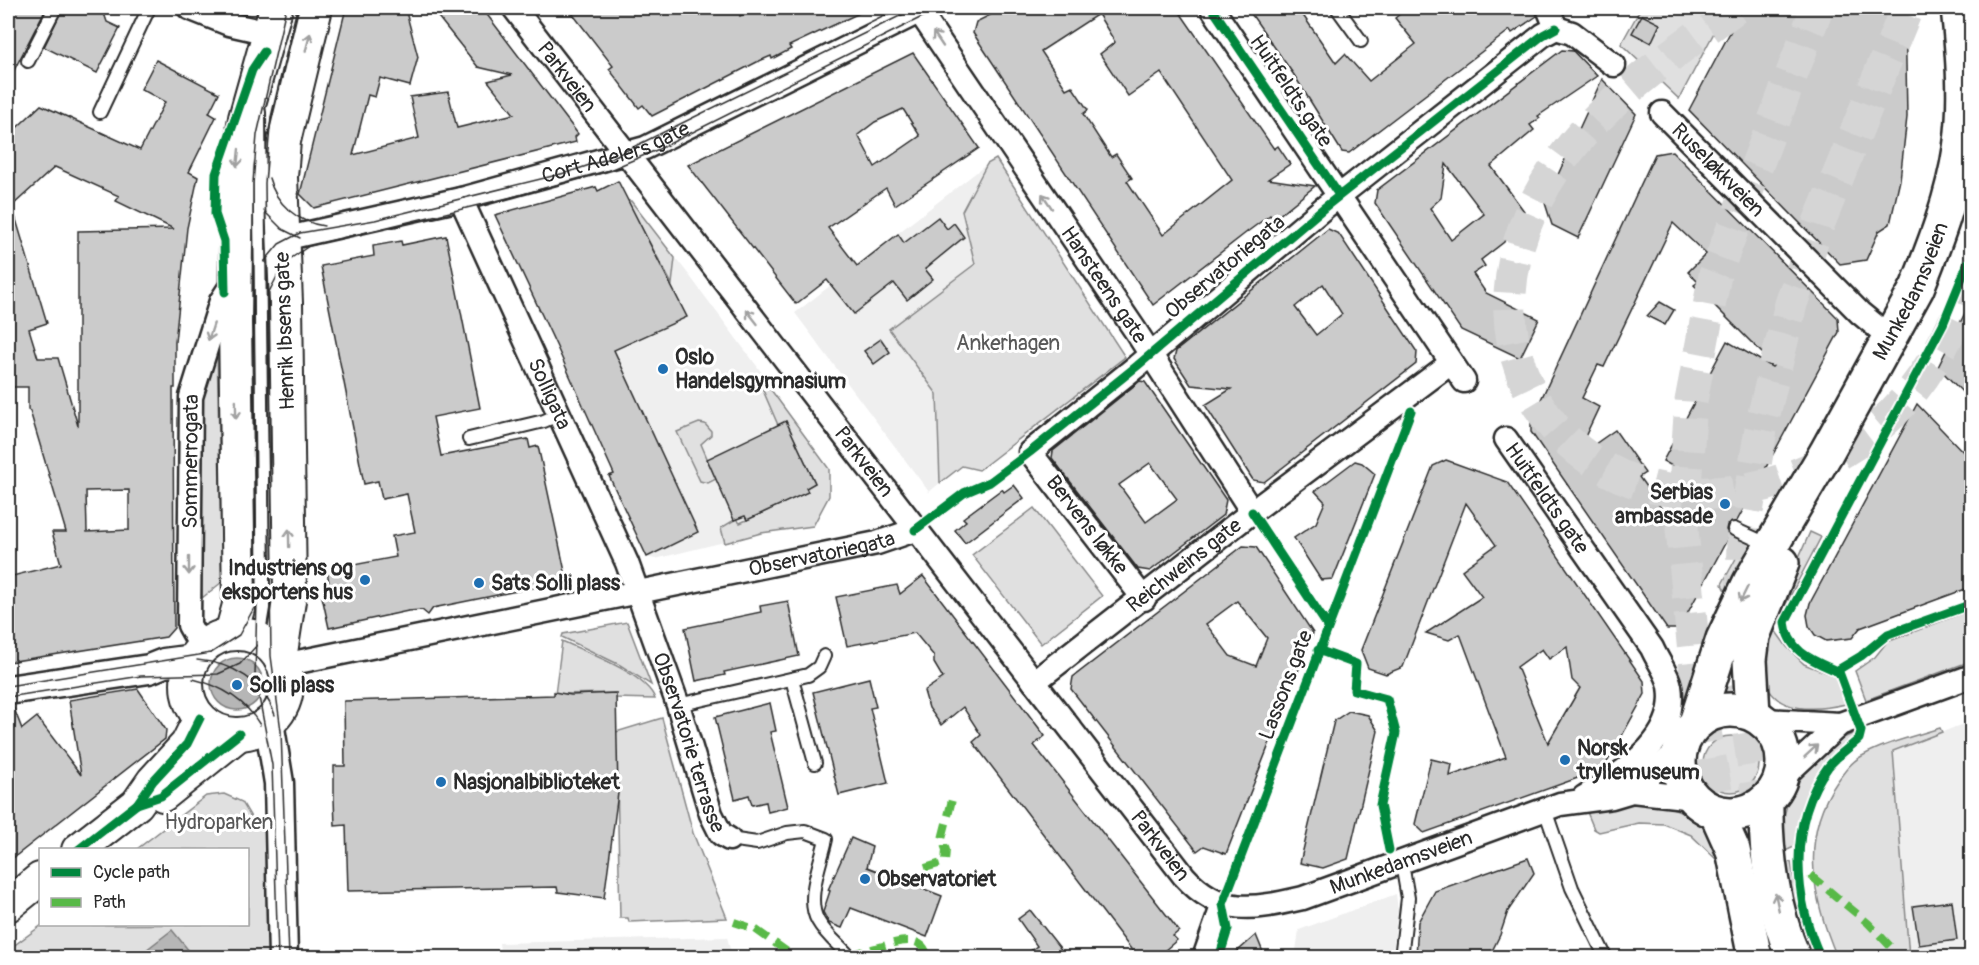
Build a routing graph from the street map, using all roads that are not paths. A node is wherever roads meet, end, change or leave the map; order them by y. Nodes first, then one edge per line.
1 (55, 8) edge
2 (149, 8) edge
3 (189, 8) edge
4 (316, 8) edge
5 (514, 8) edge
6 (1212, 8) edge
7 (1337, 8) edge
8 (1958, 8) edge
9 (921, 9) edge
10 (1552, 18) edge
11 (273, 20) edge
12 (1361, 41) dead end
13 (28, 61) dead end
14 (1614, 66) dead end
15 (299, 76) junction
16 (256, 81) junction
17 (100, 112) dead end
18 (1662, 113) dead end
19 (1968, 148) edge
20 (626, 154) junction
21 (259, 177) junction
22 (1339, 195) junction
23 (461, 199) junction
24 (271, 241) junction
25 (235, 279) junction
26 (1888, 336) junction
27 (1150, 354) junction
28 (1458, 372) joint
29 (558, 415) junction
30 (470, 439) dead end
31 (1506, 439) dead end
32 (1030, 452) joint
33 (1826, 453) junction
34 (1252, 512) junction
35 (1734, 529) dead end
36 (915, 530) junction
37 (1769, 545) junction
38 (638, 591) junction
39 (1144, 599) junction
40 (263, 649) junction
41 (824, 656) dead end
42 (194, 662) junction
43 (1971, 676) edge
44 (792, 679) junction
45 (1034, 682) junction
46 (8, 690) edge
47 (678, 705) junction
48 (1759, 717) junction
49 (200, 718) junction
50 (269, 722) junction
51 (1840, 724) junction
52 (239, 734) junction
53 (1688, 735) junction
54 (815, 763) dead end
55 (1774, 790) junction
56 (1632, 791) junction
57 (1581, 800) junction
58 (136, 804) junction
59 (1705, 805) junction
60 (1545, 810) junction
61 (729, 839) joint
62 (79, 848) edge
63 (1402, 864) junction
64 (39, 880) edge
65 (1222, 904) junction
66 (8, 905) edge
67 (849, 956) dead end
68 (284, 957) edge
69 (1204, 957) edge
70 (1401, 957) edge
71 (1606, 957) edge
72 (1755, 957) edge
73 (1794, 957) edge

1 - 13 lane
2 - 17 lane
3 - 11 street
15 -> 4 main road, Henrik Ibsens gate
5 - 20 street, Parkveien
6 - 22 street, Huitfeldts gate
7 - 12 lane
8 - 19 highway, Munkedamsveien
9 - 20 street, Cort Adelers gate
27 -> 9 street, Hansteens gate
10 - 14 street
10 - 22 street, Observatoriegata
11 - 16 main road
15 - 21 lane
15 - 24 main road, Henrik Ibsens gate
16 - 21 lane
16 -> 25 main road
18 - 26 street, Ruseløkkveien
19 - 26 highway, Munkedamsveien
20 - 23 street, Cort Adelers gate
36 -> 20 street, Parkveien
21 - 24 lane
22 - 27 street, Observatoriegata
22 - 28 street, Huitfeldts gate
23 - 24 street, Cort Adelers gate
23 - 29 street, Solligata
24 - 40 main road, Henrik Ibsens gate
25 -> 40 main road
25 -> 42 street, Sommerrogata
26 - 33 highway, Munkedamsveien
27 - 32 street, Observatoriegata
27 - 34 street, Hansteens gate
28 - 34 street, Reichweins gate
29 - 30 lane
29 - 38 street, Solligata
31 - 57 street, Huitfeldts gate
32 - 39 street, Bervens løkke
33 - 37 highway, Munkedamsveien
33 - 48 highway, Munkedamsveien
34 - 39 street, Reichweins gate
35 - 37 lane
36 - 38 street, Observatoriegata
36 - 45 street, Parkveien
37 -> 53 highway, Munkedamsveien
38 - 40 street, Observatoriegata
38 - 47 street, Observatorie terrasse
39 - 45 street, Reichweins gate
40 - 42 main road
40 - 50 main road
41 - 44 lane
42 - 46 street
42 - 49 main road
43 - 51 street
44 - 47 lane
44 - 54 lane
45 - 65 street, Parkveien
47 - 61 street, Observatorie terrasse
48 - 51 street
48 - 53 highway
48 - 55 highway
49 - 52 main road
49 - 58 main road
50 - 52 main road
50 - 68 street
55 -> 51 street
52 - 58 main road
53 - 56 street, Munkedamsveien
53 - 59 highway
55 - 59 highway
73 -> 55 highway
56 - 57 street, Munkedamsveien
56 - 59 street, Munkedamsveien
57 - 60 street, Munkedamsveien
58 - 62 main road
59 - 72 highway
60 - 63 street, Munkedamsveien
60 - 71 lane
61 - 67 lane, Observatorie terrasse
63 - 65 street, Munkedamsveien
63 - 70 lane
64 - 66 main road
65 - 69 street

